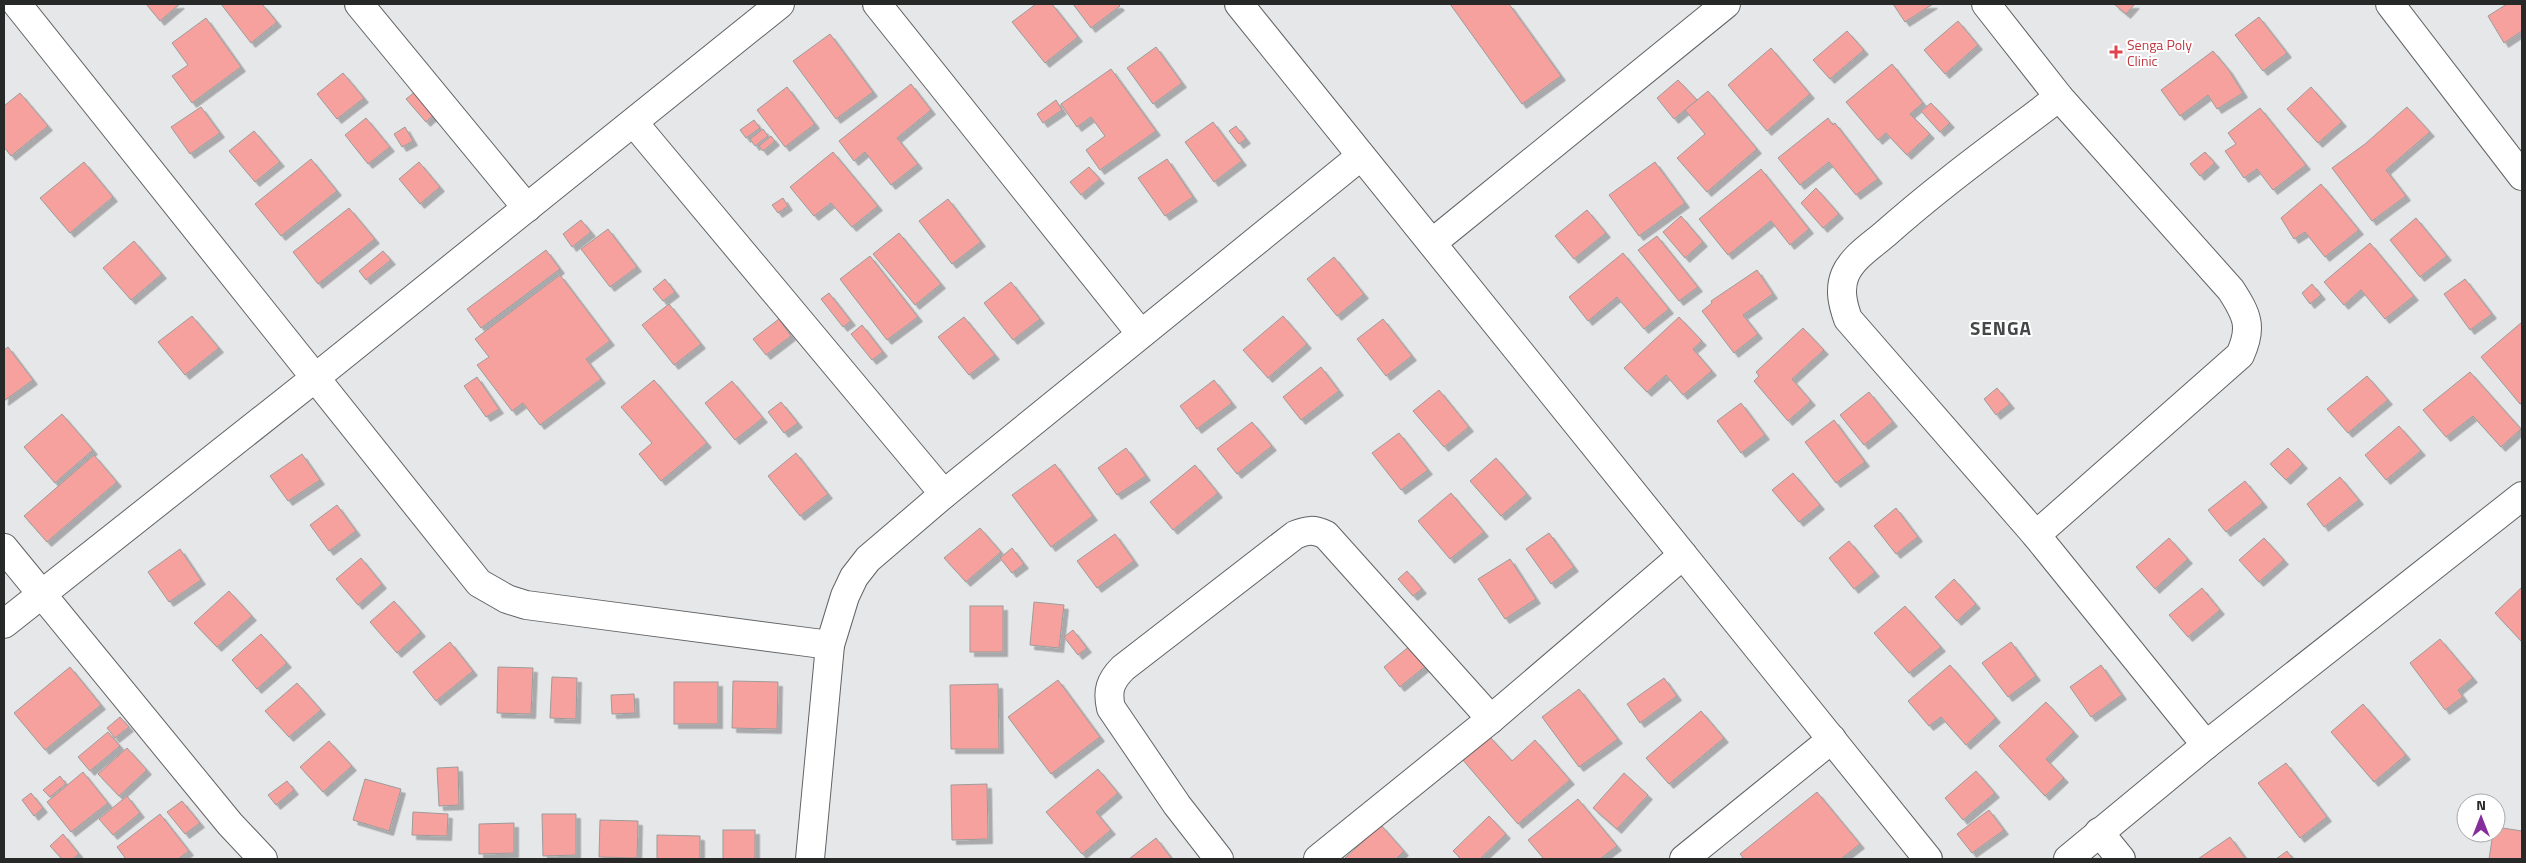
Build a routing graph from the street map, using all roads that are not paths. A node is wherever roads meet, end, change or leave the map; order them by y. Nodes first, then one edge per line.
1 (17, 4) edge
2 (359, 4) edge
3 (780, 4) edge
4 (877, 4) edge
5 (1239, 4) edge
6 (1726, 4) edge
7 (1986, 4) edge
8 (2390, 4) edge
9 (2059, 97) junction
10 (634, 123) junction
11 (1361, 156) junction
12 (2522, 176) edge
13 (527, 208) junction
14 (1432, 243) junction
15 (1141, 334) junction
16 (315, 378) junction
17 (944, 494) junction
18 (2522, 496) edge
19 (2036, 535) junction
20 (4, 548) edge
21 (1682, 555) junction
22 (40, 594) junction
23 (4, 624) edge
24 (830, 644) junction
25 (1491, 719) junction
26 (1832, 739) junction
27 (2206, 745) junction
28 (2099, 832) junction
29 (263, 859) edge
30 (810, 859) edge
31 (1220, 859) edge
32 (1318, 859) edge
33 (1684, 859) edge
34 (1928, 859) edge
35 (2068, 859) edge
36 (2122, 859) edge

1 - 16 street
2 - 13 street
3 - 10 street
4 - 15 street
5 - 11 street
6 - 14 street
7 - 9 street
8 - 12 street
9 - 19 street
9 - 19 street
10 - 13 street
10 - 17 street
11 - 14 street
11 - 15 street
13 - 16 street
14 - 21 street
15 - 17 street
16 - 22 street
16 - 24 street
17 - 24 street
18 - 27 street
19 - 27 street
20 - 22 street
21 - 25 street
21 - 26 street
22 - 23 street
22 - 29 street
24 - 30 street
25 - 31 street
25 - 32 street
26 - 33 street
26 - 34 street
27 - 28 street
28 - 35 street
28 - 36 street

